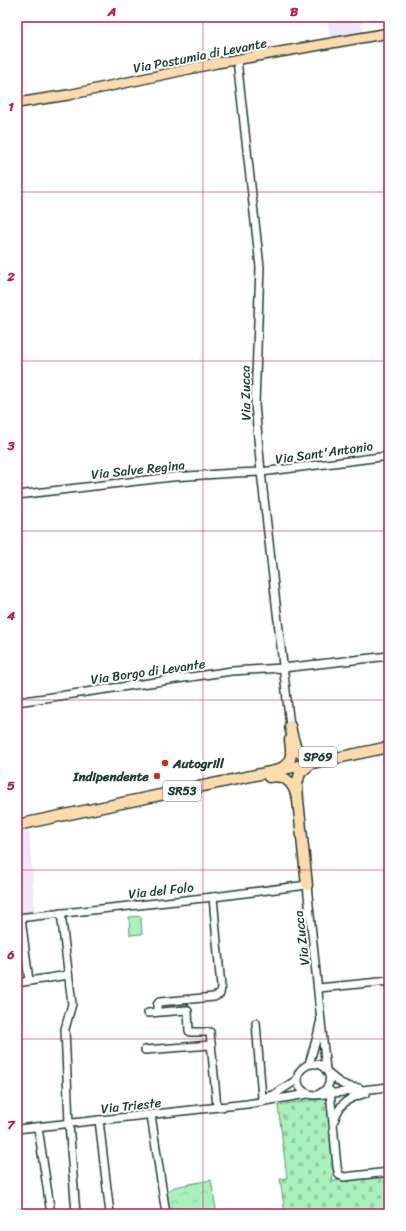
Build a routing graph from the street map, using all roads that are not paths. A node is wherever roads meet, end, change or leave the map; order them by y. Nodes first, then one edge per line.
1 (389, 33) edge
2 (237, 60) junction
3 (17, 102) edge
4 (389, 456) edge
5 (261, 472) junction
6 (17, 495) edge
7 (389, 656) edge
8 (283, 668) junction
9 (17, 702) edge
10 (290, 726) junction
11 (389, 747) edge
12 (367, 752) junction
13 (311, 764) junction
14 (275, 771) junction
15 (224, 782) junction
16 (298, 800) junction
17 (58, 817) junction
18 (17, 820) edge
19 (17, 825) edge
20 (17, 830) edge
21 (307, 885) junction
22 (214, 897) junction
23 (61, 913) junction
24 (19, 918) edge
25 (68, 975) junction
26 (29, 981) junction
27 (389, 981) edge
28 (17, 984) edge
29 (319, 988) junction
30 (157, 1012) junction
31 (148, 1013) dead end
32 (321, 1015) junction
33 (256, 1023) dead end
34 (211, 1045) junction
35 (146, 1050) dead end
36 (309, 1064) junction
37 (328, 1075) junction
38 (298, 1079) junction
39 (381, 1088) junction
40 (389, 1088) edge
41 (330, 1094) junction
42 (314, 1095) junction
43 (262, 1098) junction
44 (247, 1104) junction
45 (217, 1107) junction
46 (152, 1115) junction
47 (99, 1120) junction
48 (69, 1123) junction
49 (333, 1125) junction
50 (38, 1127) junction
51 (17, 1129) edge
52 (389, 1172) edge
53 (50, 1214) edge
54 (76, 1214) edge
55 (110, 1214) edge
56 (166, 1214) edge

1 - 2 main road, Via Postumia di Levante
2 - 3 main road, Via Postumia di Levante
2 - 5 street, Via Zucca / SP69
4 - 5 street, Via Sant'Antonio
5 - 6 street, Via Salve Regina
5 - 8 street, Via Zucca / SP69
7 - 8 street, Via Borgo di Levante
8 - 9 street, Via Borgo di Levante
8 - 10 street, Via Zucca / SP69
10 - 12 highway, SP69
10 - 14 highway, SP69
11 - 12 highway, SR53
12 - 13 highway, SR53
13 - 14 highway, SR53
13 - 16 highway, SP69
14 - 15 highway, SR53
15 - 16 highway, SP69
15 - 17 highway, SR53
16 - 21 highway, SP69
17 - 18 highway
17 - 19 highway, SR53
17 - 20 highway
21 - 22 street, Via del Folo
21 - 29 street, Via Zucca / SP69
22 - 23 street, Via del Folo
22 - 30 street
23 - 24 street, Via del Folo
23 - 25 street
24 - 26 street
25 - 26 street
25 - 48 street
26 - 28 street
27 - 29 street
29 - 32 street, Via Zucca / SP69
30 - 31 street
30 - 34 street
32 - 36 street, Via Zucca / SP69
32 - 37 street, Via Zucca / SP69
33 - 43 street
34 - 35 street
34 - 45 street
36 - 37 street
36 - 38 street, Via Zucca / SP69
37 - 39 street
37 - 41 street, Via Zucca
37 - 42 street
38 - 42 street
38 - 43 street, Via Trieste / SP69
39 - 40 street
39 - 41 street, Via Trieste
39 - 49 street
41 - 42 street, Via Trieste
41 - 49 street, Via Zucca
42 - 44 street, Via Trieste / SP69
42 - 49 street
43 - 44 street, Via Trieste / SP69
44 - 45 street, Via Trieste / SP69
45 - 46 street, Via Trieste / SP69
46 - 47 street, Via Trieste / SP69
46 - 56 street
47 - 48 street, Via Trieste / SP69
47 - 55 street
48 - 50 street, Via Trieste / SP69
48 - 54 street
49 - 52 street
50 - 51 street, Via Trieste / SP69
50 - 53 street

